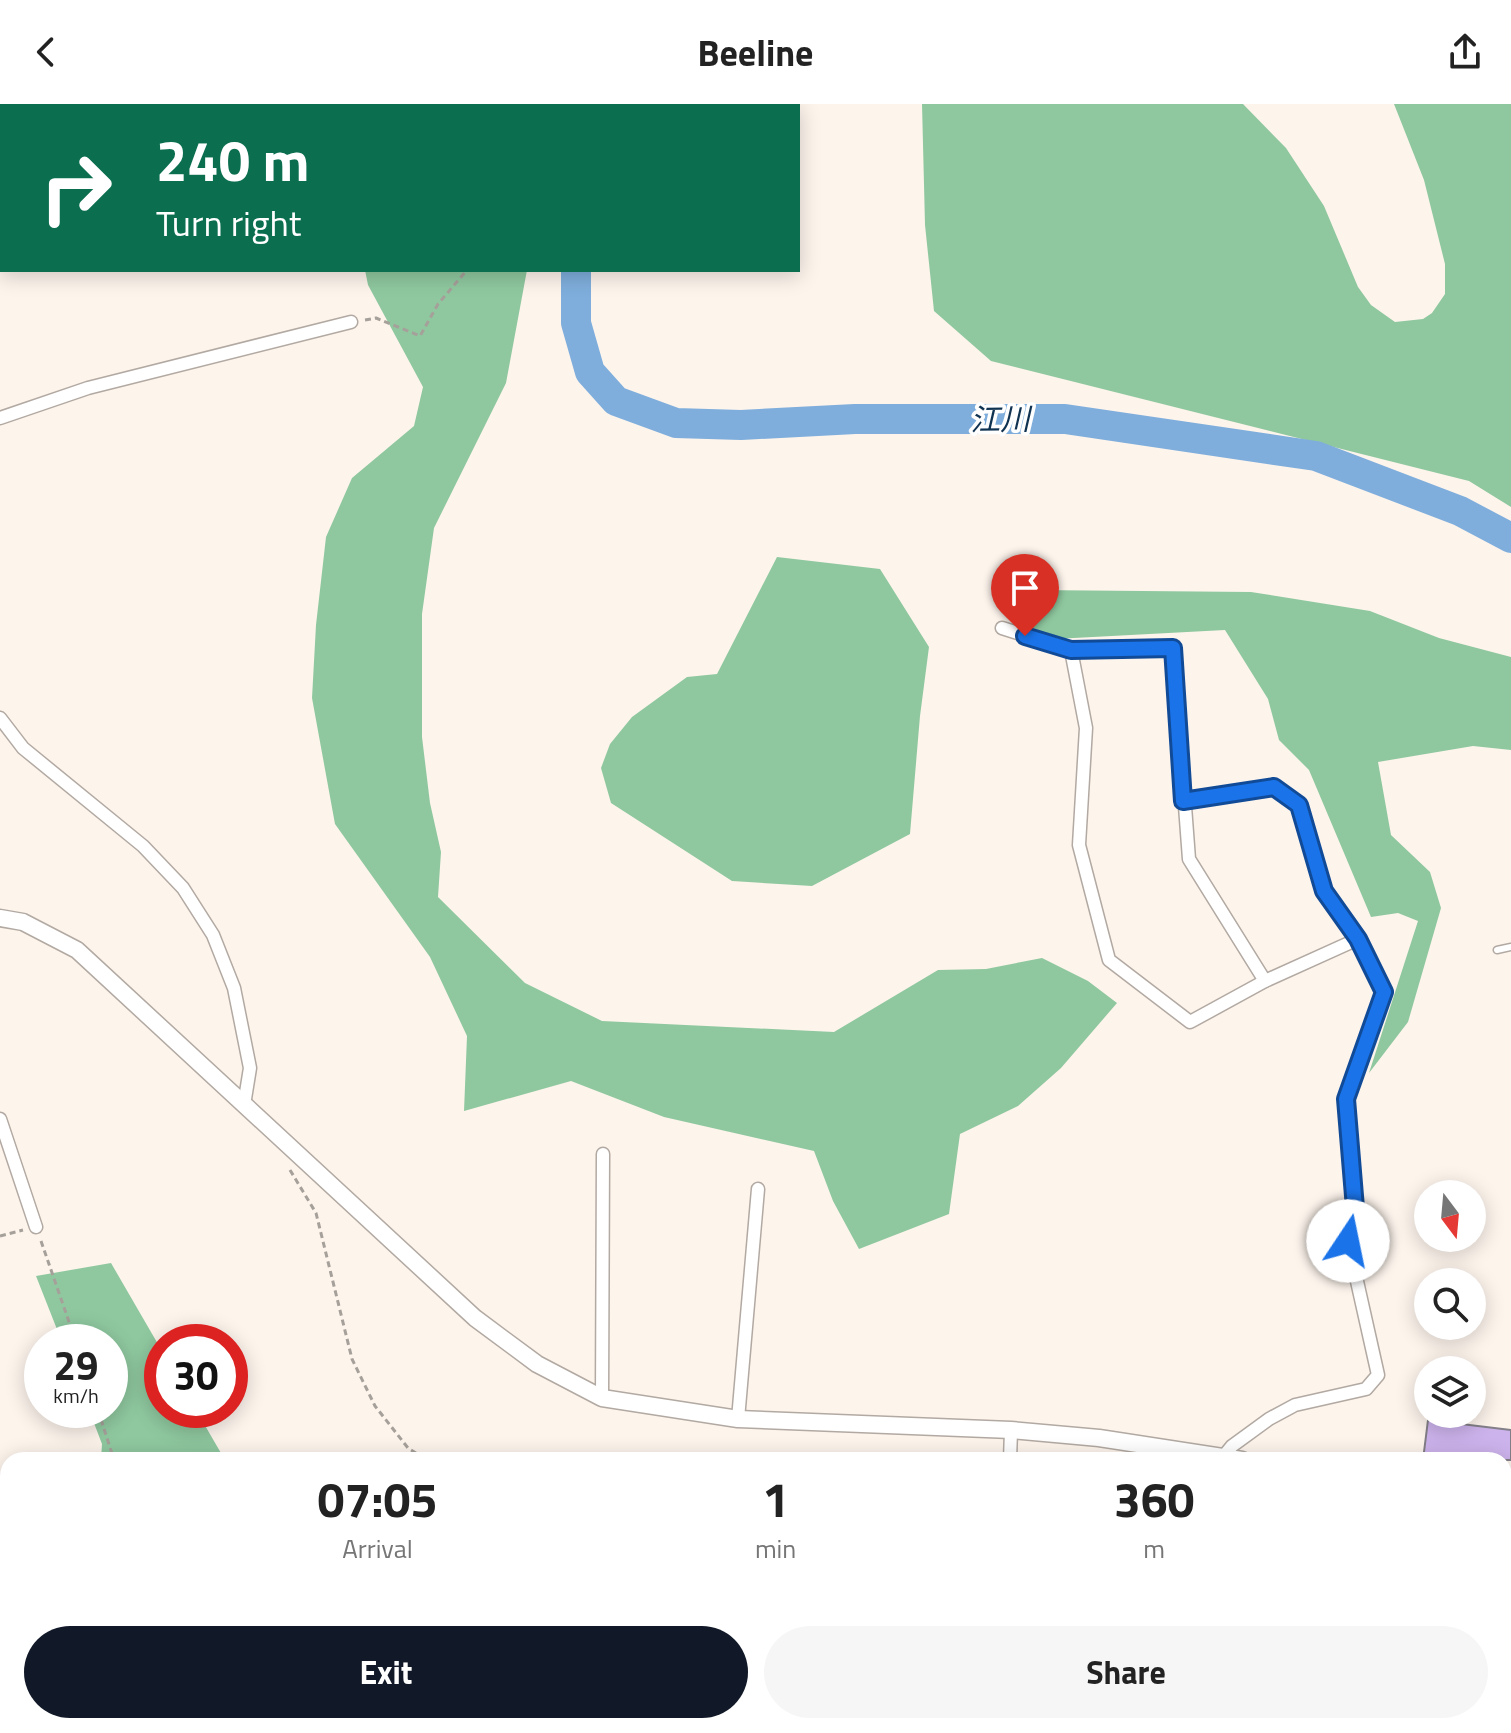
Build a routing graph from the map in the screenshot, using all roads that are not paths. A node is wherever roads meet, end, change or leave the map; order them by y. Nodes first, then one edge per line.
1 (351, 322) road end
2 (0, 418) edge
3 (1002, 628) dead end
4 (1071, 650) junction
5 (0, 718) edge
6 (1183, 801) junction
7 (0, 918) edge
8 (1358, 939) junction
9 (1511, 947) edge
10 (1497, 950) dead end
11 (1265, 981) junction
12 (244, 1105) junction
13 (0, 1119) edge
14 (603, 1154) dead end
15 (758, 1189) dead end
16 (36, 1227) road end
17 (602, 1398) junction
18 (738, 1419) junction
19 (1011, 1430) junction
20 (1010, 1452) edge
21 (1190, 1452) edge
22 (1227, 1452) edge

1 - 2 street
3 - 4 street
4 - 6 street
4 - 11 street
5 - 12 street
6 - 8 street
6 - 11 street
7 - 12 street
8 - 11 street
8 - 22 street
9 - 10 lane
12 - 17 street
13 - 16 street
14 - 17 street
15 - 18 street
17 - 18 street
18 - 19 street
19 - 20 street
19 - 21 street

